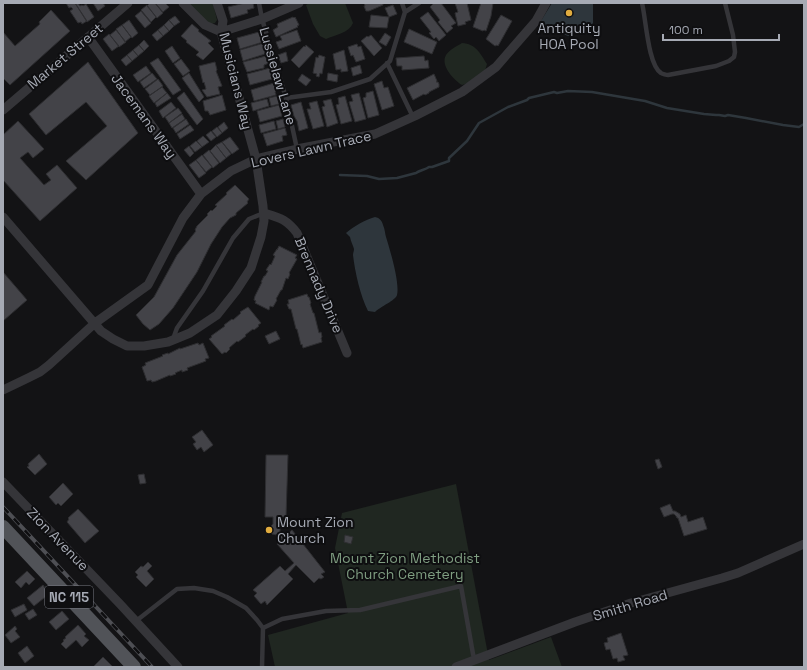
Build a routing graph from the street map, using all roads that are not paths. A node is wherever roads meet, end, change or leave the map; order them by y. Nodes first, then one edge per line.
1 (127, 3) edge
2 (182, 3) edge
3 (217, 3) edge
4 (259, 3) edge
5 (299, 3) edge
6 (402, 3) edge
7 (419, 3) edge
8 (546, 3) edge
9 (642, 3) edge
10 (725, 3) edge
11 (406, 12) junction
12 (262, 19) junction
13 (221, 32) junction
14 (88, 37) junction
15 (387, 63) junction
16 (286, 98) junction
17 (3, 110) edge
18 (413, 117) junction
19 (297, 149) junction
20 (256, 159) junction
21 (201, 194) junction
22 (264, 213) junction
23 (3, 217) edge
24 (95, 323) junction
25 (173, 340) junction
26 (347, 353) dead end
27 (3, 390) edge
28 (3, 482) edge
29 (3, 527) edge
30 (804, 544) edge
31 (136, 621) junction
32 (263, 628) junction
33 (475, 660) junction
34 (134, 667) edge
35 (178, 667) edge
36 (262, 667) edge
37 (456, 667) edge

1 - 14 street, Market Street
2 - 13 street
3 - 13 street, Musicians Way
4 - 12 lane, Lussielaw Lane
5 - 12 street
6 - 11 lane
7 - 11 lane
8 - 18 street, Lovers Lawn Trace
9 - 10 lane
11 - 15 lane
12 - 13 street
12 - 16 lane, Lussielaw Lane
13 - 20 street, Musicians Way
14 - 17 street, Market Street
14 - 21 street, Jacemans Way
15 - 16 lane
15 - 18 lane
16 - 19 lane, Lussielaw Lane
18 - 19 street, Lovers Lawn Trace
19 - 20 street, Lovers Lawn Trace
20 - 21 street, Lovers Lawn Trace
20 - 22 street, Musicians Way
21 - 24 street, Lovers Lawn Trace
22 - 25 lane
22 - 25 street, Musicians Way
22 - 26 street, Brennady Drive
23 - 24 street, Musicians Way
24 - 25 street, Musicians Way
24 - 27 street, Lovers Lawn Trace
28 - 31 street, Zion Avenue
29 - 34 main road, NC 115
30 - 33 street, Smith Road
31 - 32 lane
31 - 35 street, Zion Avenue
32 - 33 lane
32 - 36 lane
33 - 37 street, Smith Road

